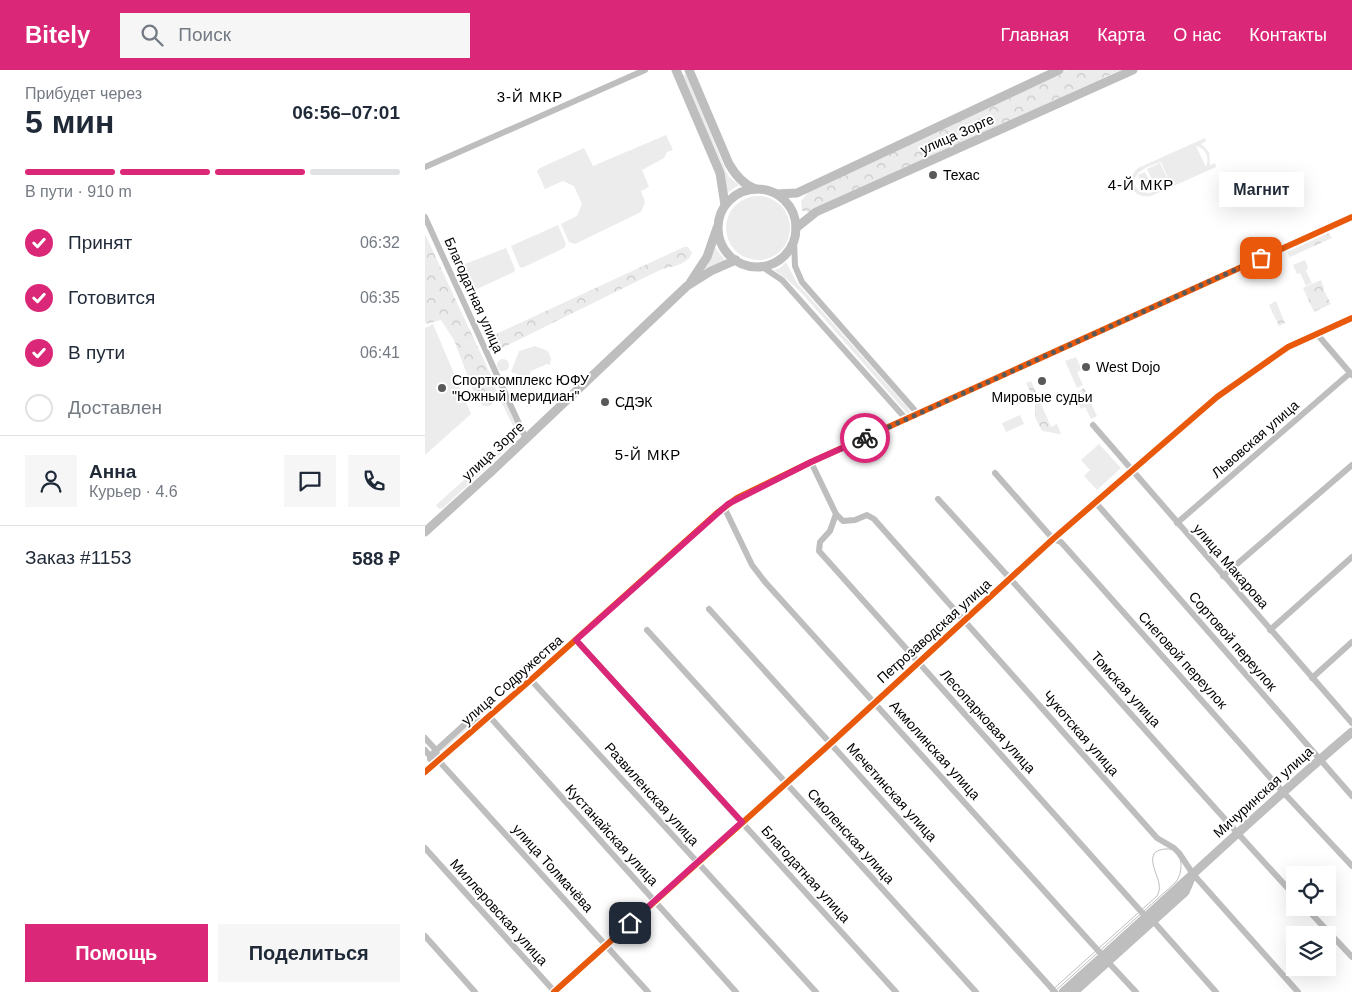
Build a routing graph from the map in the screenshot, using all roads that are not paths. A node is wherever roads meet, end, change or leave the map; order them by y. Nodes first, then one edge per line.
1 (645, 70) edge
2 (677, 70) edge
3 (689, 70) edge
4 (1059, 70) edge
5 (1133, 70) edge
6 (425, 167) edge
7 (756, 189) junction
8 (777, 194) junction
9 (725, 205) junction
10 (425, 217) edge
11 (1352, 217) edge
12 (718, 225) junction
13 (796, 228) junction
14 (794, 239) junction
15 (736, 260) junction
16 (761, 266) junction
17 (687, 286) junction
18 (1352, 318) edge
19 (1317, 334) junction
20 (1351, 374) edge
21 (918, 414) junction
22 (907, 420) junction
23 (1093, 425) dead end
24 (526, 439) junction
25 (811, 462) junction
26 (1352, 465) edge
27 (1133, 470) junction
28 (995, 473) dead end
29 (938, 499) dead end
30 (1096, 502) junction
31 (724, 507) junction
32 (836, 514) junction
33 (1177, 523) junction
34 (425, 532) edge
35 (1053, 539) junction
36 (1352, 557) edge
37 (1223, 576) junction
38 (1011, 578) junction
39 (709, 609) dead end
40 (965, 620) junction
41 (647, 630) dead end
42 (1270, 630) junction
43 (576, 640) junction
44 (1352, 642) edge
45 (918, 662) junction
46 (1312, 678) junction
47 (531, 680) junction
48 (875, 702) junction
49 (487, 718) junction
50 (1352, 723) edge
51 (1352, 732) edge
52 (425, 738) edge
53 (831, 743) junction
54 (425, 750) edge
55 (436, 750) junction
56 (430, 756) junction
57 (1321, 759) junction
58 (439, 760) junction
59 (427, 770) edge
60 (786, 782) junction
61 (1283, 792) junction
62 (1352, 796) edge
63 (742, 822) junction
64 (1237, 833) junction
65 (425, 848) edge
66 (698, 862) junction
67 (1352, 866) edge
68 (1193, 874) junction
69 (1286, 886) edge
70 (655, 902) junction
71 (1313, 916) edge
72 (1150, 919) junction
73 (425, 936) edge
74 (606, 945) junction
75 (1352, 958) edge
76 (1106, 959) junction
77 (475, 992) edge
78 (554, 992) edge
79 (648, 992) edge
80 (736, 992) edge
81 (815, 992) edge
82 (896, 992) edge
83 (976, 992) edge
84 (1055, 992) edge
85 (1063, 992) edge
86 (1074, 992) edge
87 (1136, 992) edge
88 (1216, 992) edge
89 (1298, 992) edge

1 - 6 street
2 - 9 main road
3 - 7 main road
4 - 8 main road, улица Зорге
5 - 13 main road, улица Зорге
7 - 8 main road
7 - 9 main road
8 - 13 main road
9 - 12 main road
10 - 24 street, Благодатная улица
11 - 21 street, улица Содружества
12 - 15 main road
12 - 17 main road, улица Зорге
13 - 14 main road
14 - 16 main road
14 - 21 street
15 - 16 main road
15 - 17 main road, улица Зорге
16 - 22 street
17 - 24 main road, улица Зорге
18 - 19 street, Петрозаводская улица
19 - 20 street
19 - 27 street, Петрозаводская улица
20 - 33 street, Львовская улица
21 - 22 street, улица Содружества
22 - 25 street, улица Содружества
23 - 27 street, улица Макарова
24 - 34 main road, улица Зорге
25 - 31 street, улица Содружества
25 - 32 street
26 - 37 street
27 - 30 street, Петрозаводская улица
27 - 33 street, улица Макарова
28 - 35 street, Снеговой переулок
29 - 38 street, Томская улица
30 - 35 street, Петрозаводская улица
30 - 57 street, Сортовой переулок
31 - 43 street, улица Содружества
31 - 48 street, Акмолинская улица
32 - 40 street, Чукотская улица
32 - 45 street, Лесопарковая улица
33 - 37 street, улица Макарова
35 - 38 street, Петрозаводская улица
35 - 61 street, Снеговой переулок
36 - 42 street
37 - 42 street, улица Макарова
38 - 40 street, Петрозаводская улица
38 - 64 street, Томская улица
39 - 53 street, Мечетинская улица
40 - 45 street, Петрозаводская улица
40 - 68 street, Чукотская улица
41 - 60 street, Смоленская улица
42 - 46 street, улица Макарова
43 - 47 street, улица Содружества
43 - 63 street, Благодатная улица
44 - 46 street
45 - 48 street, Петрозаводская улица
45 - 72 street, Лесопарковая улица
46 - 50 street, улица Макарова
47 - 49 street, улица Содружества
47 - 66 street, Развиленская улица
48 - 53 street, Петрозаводская улица
48 - 76 street, Акмолинская улица
49 - 55 street, улица Содружества
49 - 58 street, улица Содружества
49 - 70 street, Кустанайская улица
51 - 57 main road, Мичуринская улица
52 - 55 street, улица Толмачёва
53 - 60 street, Петрозаводская улица
53 - 84 street, Мечетинская улица
54 - 56 street, улица Толмачёва
55 - 56 street, улица Содружества
55 - 58 street, улица Толмачёва
56 - 58 street, улица Толмачёва
56 - 59 street, улица Содружества
57 - 61 main road, Мичуринская улица
57 - 62 street, Сортовой переулок
58 - 59 street, улица Содружества
58 - 74 street, улица Толмачёва
60 - 63 street, Петрозаводская улица
60 - 83 street, Смоленская улица
61 - 64 main road, Мичуринская улица
61 - 67 street, Снеговой переулок
63 - 66 street, Петрозаводская улица
63 - 82 street, Благодатная улица
64 - 68 main road, Мичуринская улица
64 - 69 street, Томская улица
65 - 78 street, Миллеровская улица
66 - 70 street, Петрозаводская улица
66 - 81 street, Развиленская улица
68 - 72 main road, Мичуринская улица
68 - 89 street, Чукотская улица
70 - 74 street, Петрозаводская улица
70 - 80 street, Кустанайская улица
71 - 75 street
72 - 76 main road, Мичуринская улица
72 - 88 street, Лесопарковая улица
73 - 77 street
74 - 78 street, Петрозаводская улица
74 - 79 street, улица Толмачёва
76 - 85 main road, Мичуринская улица
76 - 86 main road, Мичуринская улица
76 - 87 street, Акмолинская улица

